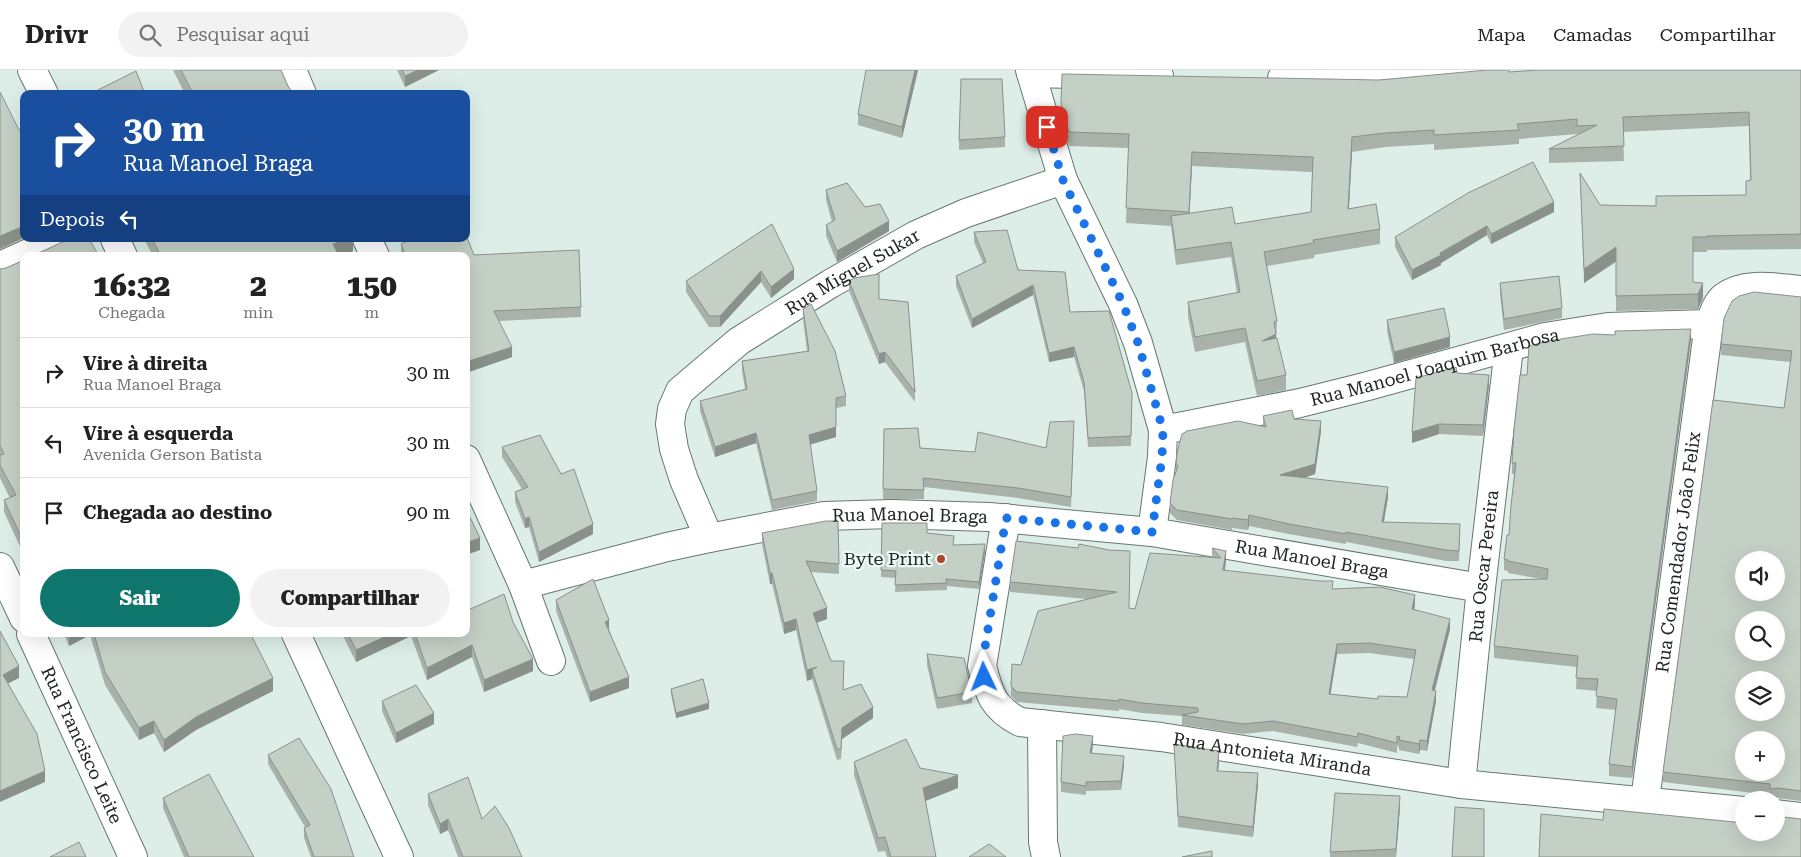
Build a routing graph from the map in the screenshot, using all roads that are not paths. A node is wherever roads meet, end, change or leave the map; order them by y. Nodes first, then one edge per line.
1 (32, 70) edge
2 (292, 70) edge
3 (1480, 70) edge
4 (1031, 72) edge
5 (1186, 77) edge
6 (1254, 78) edge
7 (42, 90) edge
8 (300, 90) edge
9 (1063, 180) junction
10 (53, 242) edge
11 (31, 252) edge
12 (20, 257) edge
13 (0, 266) edge
14 (1801, 290) edge
15 (1713, 316) junction
16 (1509, 348) junction
17 (1163, 430) junction
18 (470, 469) edge
19 (1006, 518) junction
20 (1152, 532) junction
21 (709, 538) junction
22 (0, 567) edge
23 (523, 585) junction
24 (1481, 588) junction
25 (20, 610) edge
26 (32, 637) edge
27 (297, 637) edge
28 (550, 661) dead end
29 (1042, 724) junction
30 (1461, 784) junction
31 (1645, 800) junction
32 (1735, 810) edge
33 (1785, 815) edge
34 (1801, 817) edge
35 (133, 857) edge
36 (399, 857) edge
37 (1046, 857) edge

1 - 7 street
2 - 8 street
3 - 6 street
4 - 5 street
4 - 9 street
9 - 17 street
9 - 21 street, Rua Miguel Sukar
10 - 11 street
12 - 13 street
14 - 15 street
15 - 16 street, Rua Manoel Joaquim Barbosa
15 - 31 street, Rua Comendador João Felix
16 - 17 street, Rua Manoel Joaquim Barbosa
16 - 24 street, Rua Oscar Pereira
17 - 20 street
18 - 23 street
19 - 20 street, Rua Manoel Braga
19 - 21 street, Rua Manoel Braga
19 - 29 street, Rua Antonieta Miranda
20 - 24 street, Rua Manoel Braga
21 - 23 street, Rua Manoel Braga
22 - 25 street
23 - 28 street
24 - 30 street, Rua Oscar Pereira
26 - 35 street, Rua Francisco Leite
27 - 36 street
29 - 30 street, Rua Antonieta Miranda
29 - 37 street
30 - 31 street, Rua Antonieta Miranda
31 - 32 street, Rua Antonieta Miranda
33 - 34 street

